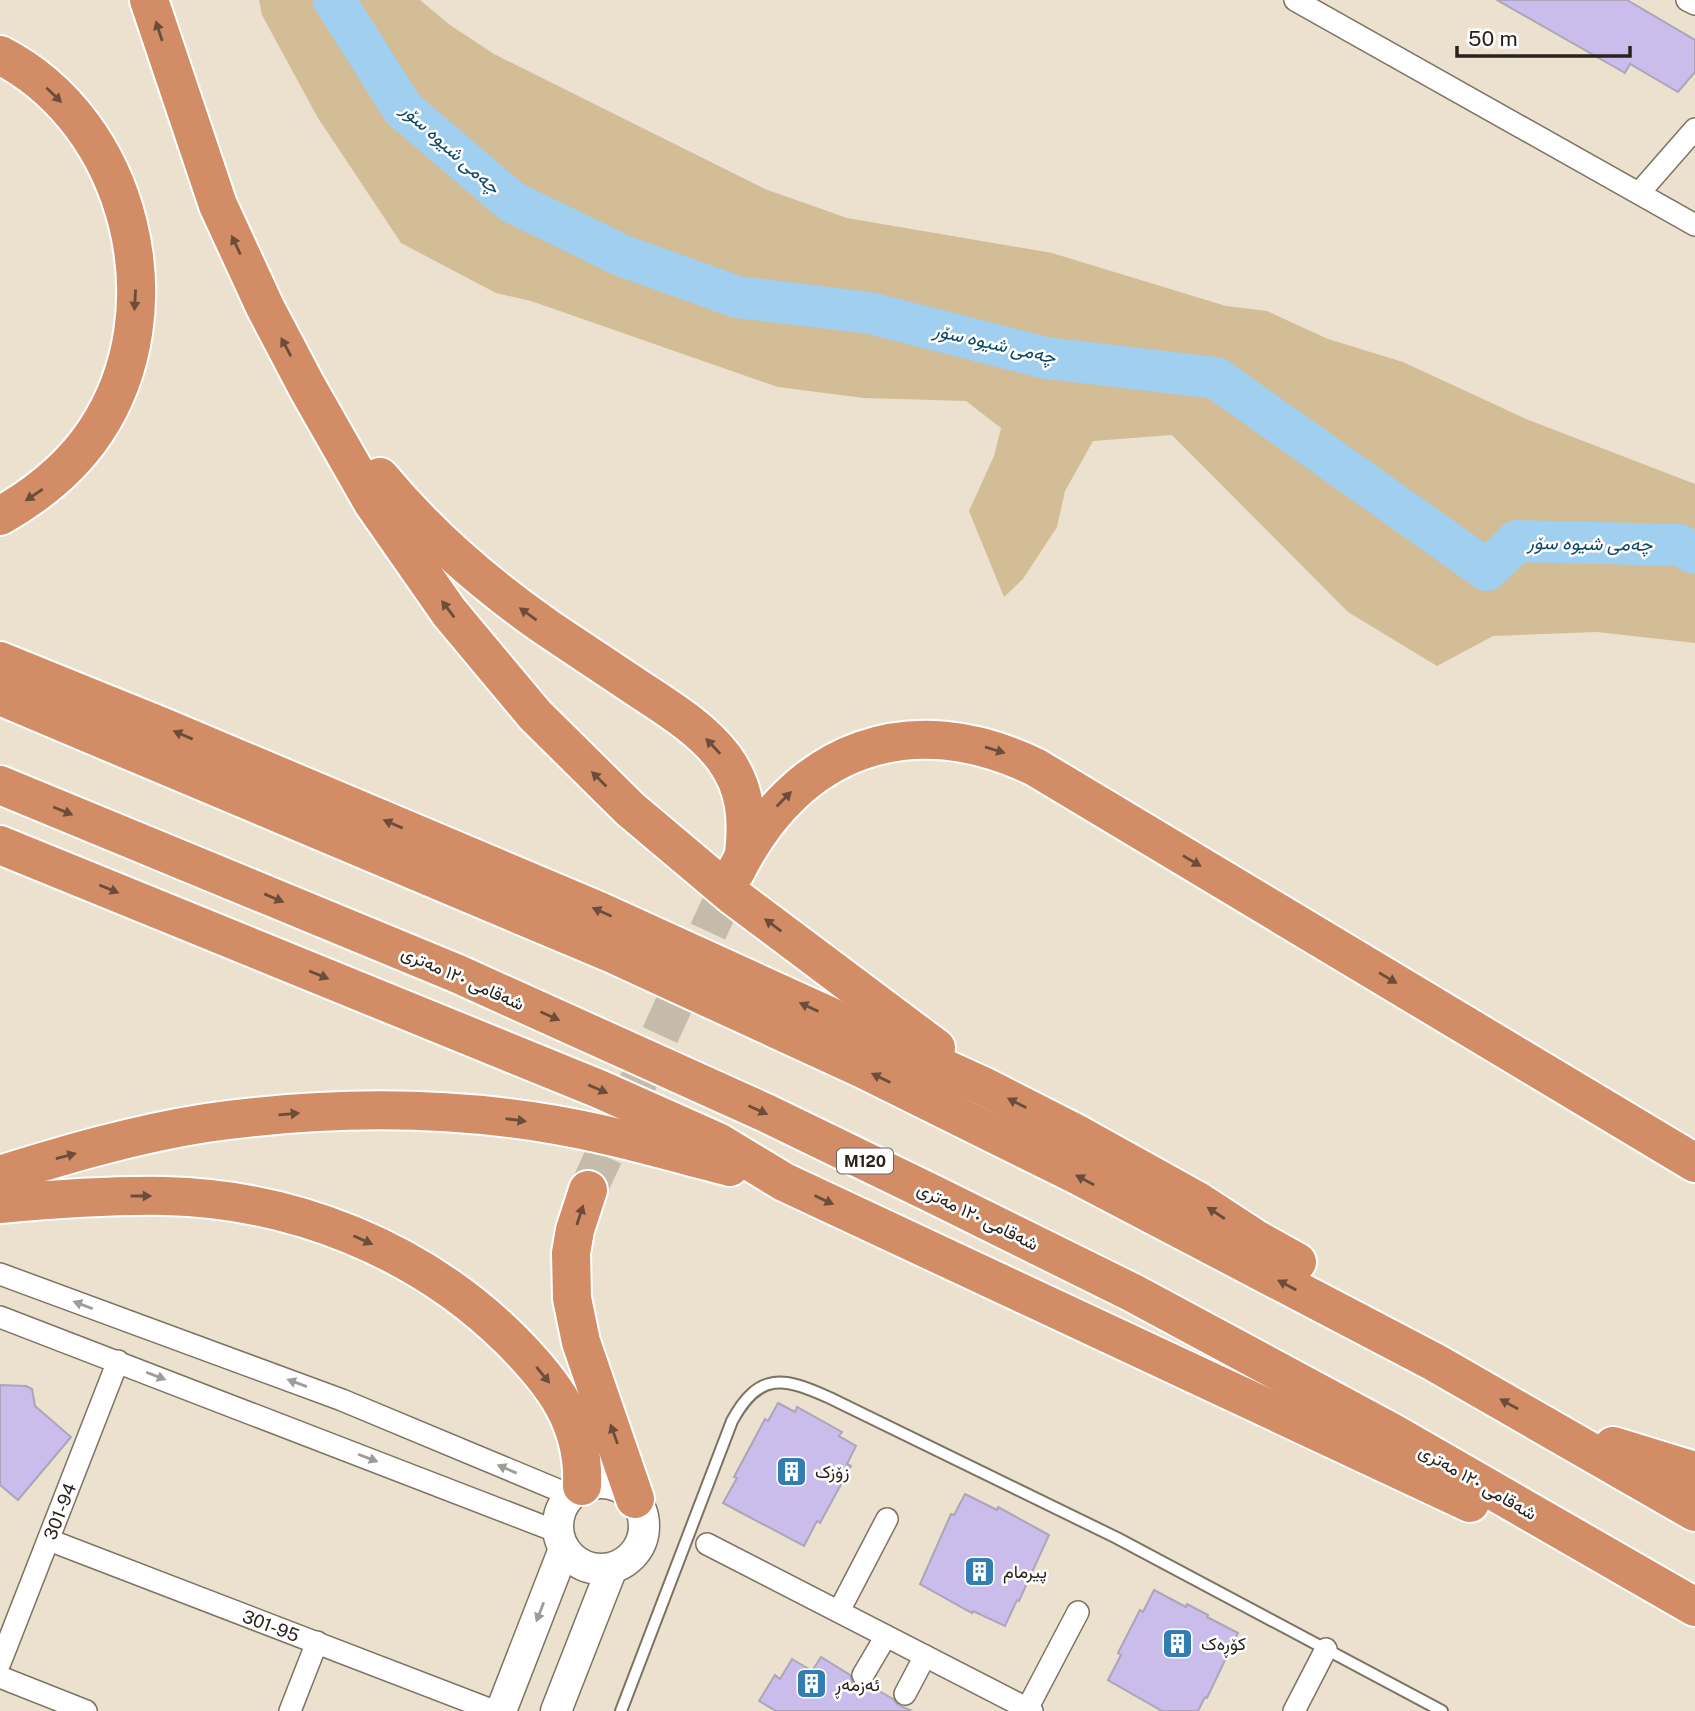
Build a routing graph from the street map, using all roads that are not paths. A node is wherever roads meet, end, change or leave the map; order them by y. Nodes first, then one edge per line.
1 (149, 0) edge
2 (1295, 0) edge
3 (1687, 0) edge
4 (1695, 4) edge
5 (0, 55) edge
6 (1695, 129) edge
7 (1639, 193) junction
8 (1695, 225) edge
9 (307, 387) junction
10 (0, 516) edge
11 (0, 661) edge
12 (0, 696) edge
13 (0, 785) edge
14 (0, 845) edge
15 (983, 1086) junction
16 (1695, 1163) edge
17 (0, 1175) edge
18 (784, 1182) junction
19 (588, 1190) tunnel mouth
20 (0, 1204) edge
21 (0, 1273) edge
22 (0, 1317) edge
23 (118, 1361) junction
24 (1434, 1362) junction
25 (1545, 1424) junction
26 (1695, 1471) edge
27 (576, 1490) junction
28 (635, 1499) junction
29 (1695, 1512) edge
30 (887, 1519) dead end
31 (49, 1540) junction
32 (561, 1540) junction
33 (707, 1544) dead end
34 (612, 1568) junction
35 (1695, 1608) edge
36 (839, 1611) junction
37 (1078, 1612) dead end
38 (886, 1636) junction
39 (317, 1642) junction
40 (1326, 1648) junction
41 (925, 1656) junction
42 (0, 1663) edge
43 (863, 1675) dead end
44 (0, 1676) edge
45 (905, 1694) dead end
46 (1028, 1710) edge
47 (86, 1711) edge
48 (290, 1711) edge
49 (494, 1711) edge
50 (501, 1711) edge
51 (556, 1711) edge
52 (621, 1711) edge
53 (1294, 1711) edge
54 (1442, 1711) edge

9 -> 1 highway
2 - 7 street
3 - 4 street
5 -> 10 highway
6 - 7 street
7 - 8 street
15 -> 9 highway
9 - 16 highway
15 -> 11 highway
24 -> 12 highway
13 -> 35 highway, شەقامی ١٢٠ مەتری / M120
14 -> 18 highway
24 -> 15 highway
17 -> 18 highway
18 -> 35 highway
28 -> 19 highway
20 -> 27 highway
27 -> 21 street
22 - 23 street
23 - 31 street, 301-94
23 -> 32 street
25 -> 24 highway
25 - 26 highway
25 - 29 highway
27 - 28 main road
27 - 32 main road
28 - 34 main road
30 - 36 street
31 - 39 street, 301-95
31 - 42 street, 301-94
32 - 34 main road
32 -> 50 main road
33 - 36 street
34 - 51 main road
36 - 38 street
37 - 46 street
38 - 41 street
38 - 43 street
39 - 48 street
39 - 49 street, 301-95
40 - 52 lane
40 - 53 street
40 - 54 lane
41 - 45 street
41 - 46 street
44 - 47 street

